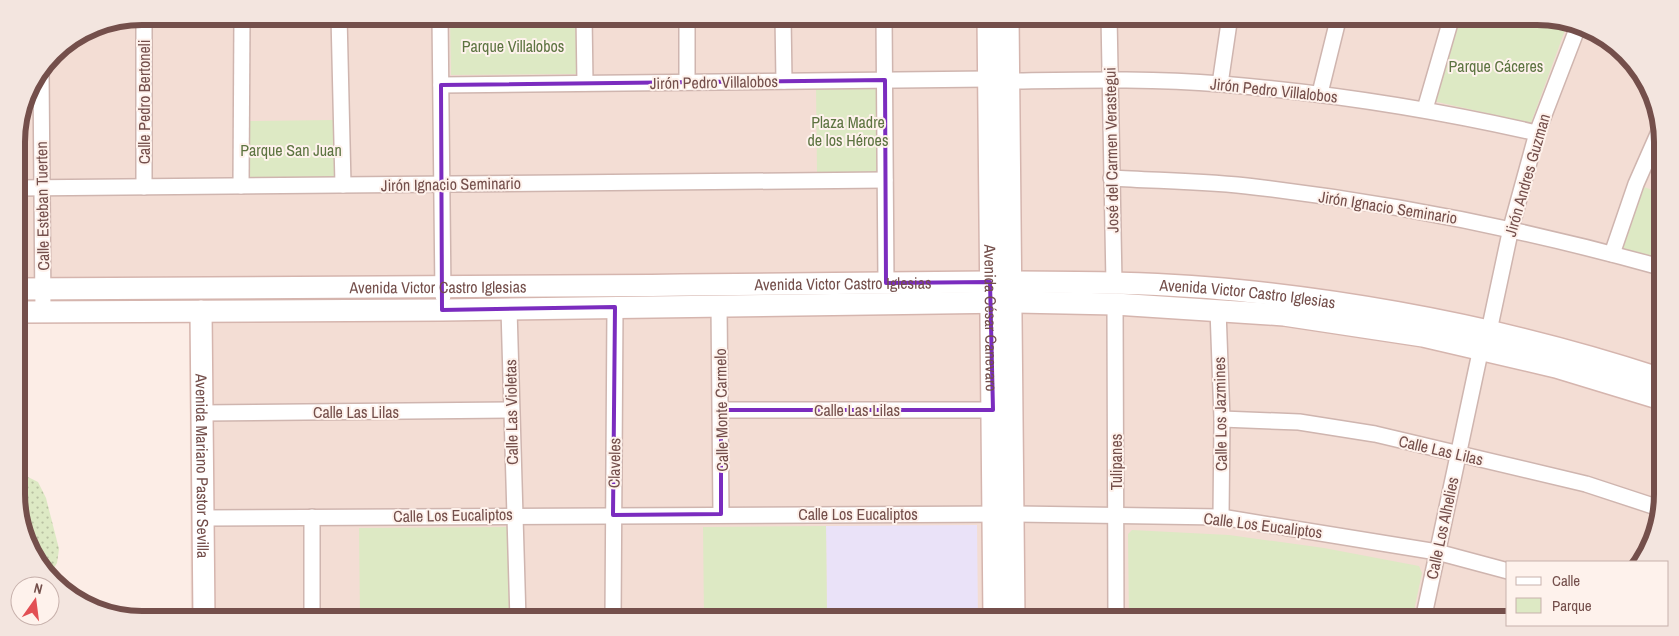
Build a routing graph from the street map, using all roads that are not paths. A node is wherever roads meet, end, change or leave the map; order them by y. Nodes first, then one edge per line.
1 (144, 25) edge
2 (242, 25) edge
3 (339, 25) edge
4 (440, 25) edge
5 (584, 25) edge
6 (687, 25) edge
7 (783, 25) edge
8 (884, 25) edge
9 (989, 25) edge
10 (1007, 25) edge
11 (1109, 25) edge
12 (1229, 25) edge
13 (1337, 25) edge
14 (1449, 25) edge
15 (1576, 32) edge
16 (1109, 79) junction
17 (885, 80) junction
18 (998, 80) junction
19 (784, 81) junction
20 (687, 82) junction
21 (41, 83) edge
22 (585, 83) junction
23 (1220, 84) junction
24 (441, 85) junction
25 (1320, 93) junction
26 (1425, 109) junction
27 (1537, 133) junction
28 (1654, 143) edge
29 (1111, 178) junction
30 (885, 180) junction
31 (442, 184) junction
32 (343, 185) junction
33 (241, 186) junction
34 (144, 187) junction
35 (25, 188) edge
36 (42, 188) junction
37 (1511, 228) junction
38 (1612, 254) junction
39 (1654, 265) edge
40 (886, 282) junction
41 (443, 288) junction
42 (25, 289) edge
43 (43, 289) junction
44 (1000, 292) junction
45 (1114, 294) junction
46 (719, 305) junction
47 (615, 307) junction
48 (510, 308) junction
49 (442, 310) junction
50 (1218, 310) junction
51 (43, 311) junction
52 (200, 311) junction
53 (25, 312) edge
54 (1485, 340) junction
55 (1654, 377) edge
56 (1654, 397) edge
57 (511, 410) junction
58 (721, 410) junction
59 (993, 410) junction
60 (201, 413) junction
61 (1222, 419) junction
62 (1458, 454) junction
63 (1653, 506) edge
64 (722, 514) junction
65 (1003, 514) junction
66 (1116, 514) junction
67 (514, 515) junction
68 (613, 515) junction
69 (312, 517) junction
70 (1221, 517) junction
71 (204, 518) junction
72 (1437, 552) junction
73 (1506, 570) edge
74 (204, 611) edge
75 (312, 611) edge
76 (518, 611) edge
77 (613, 611) edge
78 (995, 611) edge
79 (1013, 611) edge
80 (1116, 611) edge
81 (1424, 611) edge

1 - 34 street, Calle Pedro Bertoneli
2 - 33 street
3 - 32 street
4 - 24 street
5 - 22 street
6 - 20 street
7 - 19 street
8 - 17 street
9 - 18 street, Avenida César Canevaro
10 - 18 street, Avenida César Canevaro
11 - 16 street, José del Carmen Verastegui
12 - 23 street
13 - 25 street
14 - 26 street
15 - 27 street, Jirón Andres Guzman
16 - 18 street, Jirón Pedro Villalobos
16 - 23 street, Jirón Pedro Villalobos
16 - 29 street, José del Carmen Verastegui
17 - 18 street, Jirón Pedro Villalobos
17 - 19 street, Jirón Pedro Villalobos
17 - 30 street
18 - 44 street, Avenida César Canevaro
19 - 20 street, Jirón Pedro Villalobos
20 - 22 street, Jirón Pedro Villalobos
21 - 36 street, Calle Esteban Tuerten
22 - 24 street, Jirón Pedro Villalobos
23 - 25 street, Jirón Pedro Villalobos
24 - 31 street
25 - 26 street, Jirón Pedro Villalobos
26 - 27 street, Jirón Pedro Villalobos
27 - 37 street, Jirón Andres Guzman
28 - 38 street
29 - 37 street, Jirón Ignacio Seminario
29 - 45 street, José del Carmen Verastegui
30 - 31 street, Jirón Ignacio Seminario
30 - 40 street
31 - 32 street, Jirón Ignacio Seminario
31 - 41 street
32 - 33 street, Jirón Ignacio Seminario
33 - 34 street, Jirón Ignacio Seminario
34 - 36 street, Jirón Ignacio Seminario
35 - 36 street, Jirón Ignacio Seminario
36 - 43 street, Calle Esteban Tuerten
37 - 38 street, Jirón Ignacio Seminario
37 - 54 street, Jirón Andres Guzman
38 - 39 street, Jirón Ignacio Seminario
40 - 41 street, Avenida Victor Castro Iglesias
40 - 44 street, Avenida Victor Castro Iglesias
41 - 43 street, Avenida Victor Castro Iglesias
41 - 49 street
42 - 43 street, Avenida Victor Castro Iglesias
43 - 51 street, Calle Esteban Tuerten
44 - 45 street, Avenida Victor Castro Iglesias
44 - 46 street, Avenida Victor Castro Iglesias
44 - 59 street, Avenida César Canevaro
44 - 65 street, Avenida César Canevaro
45 - 50 street, Avenida Victor Castro Iglesias
45 - 54 street, Avenida Victor Castro Iglesias
45 - 66 street, Tulipanes
46 - 47 street, Avenida Victor Castro Iglesias
46 - 58 street, Calle Monte Carmelo
47 - 48 street, Avenida Victor Castro Iglesias
47 - 68 street, Claveles
48 - 49 street, Avenida Victor Castro Iglesias
48 - 57 street, Calle Las Violetas
49 - 52 street, Avenida Victor Castro Iglesias
50 - 54 street, Avenida Victor Castro Iglesias
50 - 61 street, Calle Los Jazmines
51 - 52 street, Avenida Victor Castro Iglesias
51 - 53 street, Avenida Victor Castro Iglesias
52 - 60 street, Avenida Mariano Pastor Sevilla
54 - 55 street, Avenida Victor Castro Iglesias
54 - 56 street, Avenida Victor Castro Iglesias
54 - 62 street, Calle Los Alhelies
57 - 60 street, Calle Las Lilas
57 - 67 street, Calle Las Violetas
58 - 59 street, Calle Las Lilas
58 - 64 street, Calle Monte Carmelo
59 - 65 street, Avenida César Canevaro
60 - 71 street, Avenida Mariano Pastor Sevilla
61 - 62 street, Calle Las Lilas
61 - 70 street, Calle Los Jazmines
62 - 63 street, Calle Las Lilas
62 - 72 street, Calle Los Alhelies
64 - 65 street, Calle Los Eucaliptos
64 - 68 street, Calle Los Eucaliptos
65 - 66 street, Calle Los Eucaliptos
65 - 78 street, Avenida César Canevaro
65 - 79 street, Avenida César Canevaro
66 - 70 street, Calle Los Eucaliptos
66 - 80 street, Tulipanes
67 - 68 street, Calle Los Eucaliptos
67 - 69 street, Calle Los Eucaliptos
67 - 76 street, Calle Las Violetas
68 - 77 street, Claveles
69 - 71 street, Calle Los Eucaliptos
69 - 75 street
70 - 72 street, Calle Los Eucaliptos
71 - 74 street, Avenida Mariano Pastor Sevilla
72 - 73 street, Calle Los Eucaliptos
72 - 81 street, Calle Los Alhelies

